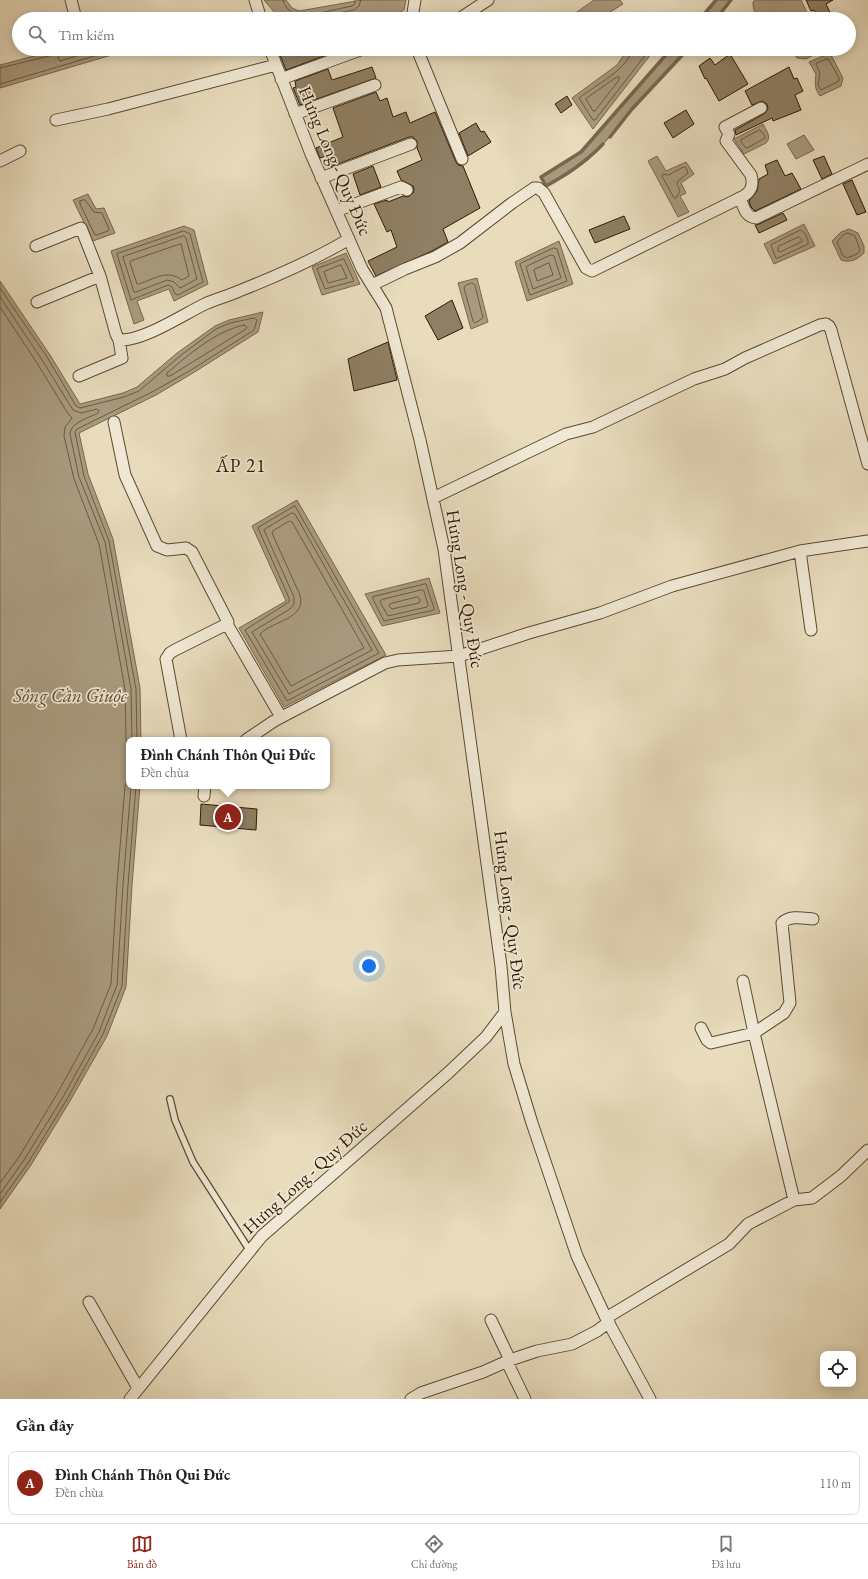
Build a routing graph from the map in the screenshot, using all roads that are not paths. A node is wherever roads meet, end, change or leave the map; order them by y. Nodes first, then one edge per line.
1 (71, 0) edge
2 (255, 0) edge
3 (415, 0) edge
4 (488, 0) edge
5 (74, 12) edge
6 (259, 12) edge
7 (413, 12) edge
8 (470, 12) edge
9 (273, 56) edge
10 (344, 56) edge
11 (420, 56) edge
12 (276, 64) junction
13 (281, 79) junction
14 (375, 85) dead end
15 (761, 108) dead end
16 (295, 114) junction
17 (56, 120) dead end
18 (411, 144) dead end
19 (20, 152) dead end
20 (462, 159) dead end
21 (0, 161) edge
22 (868, 164) edge
23 (321, 178) junction
24 (407, 190) dead end
25 (740, 198) junction
26 (336, 212) junction
27 (349, 239) junction
28 (36, 246) dead end
29 (100, 276) junction
30 (375, 290) junction
31 (37, 302) dead end
32 (119, 340) junction
33 (79, 376) dead end
34 (114, 422) dead end
35 (868, 464) edge
36 (433, 498) junction
37 (868, 541) edge
38 (800, 551) junction
39 (227, 624) junction
40 (811, 630) dead end
41 (459, 656) junction
42 (281, 717) junction
43 (180, 737) edge
44 (251, 737) edge
45 (814, 919) dead end
46 (743, 981) dead end
47 (505, 1012) junction
48 (701, 1028) dead end
49 (754, 1033) junction
50 (170, 1100) dead end
51 (868, 1150) edge
52 (794, 1200) junction
53 (250, 1251) junction
54 (89, 1302) dead end
55 (492, 1320) dead end
56 (608, 1320) junction
57 (508, 1361) junction
58 (138, 1388) junction
59 (130, 1399) edge
60 (411, 1399) edge
61 (525, 1399) edge
62 (650, 1399) edge

1 - 5 street
2 - 6 street
3 - 7 street
4 - 8 street
9 - 12 street, Hưng Long - Quy Đức
10 - 13 street
11 - 20 street
12 - 13 street, Hưng Long - Quy Đức
12 - 17 street
13 - 16 street, Hưng Long - Quy Đức
14 - 16 street
15 - 25 street
16 - 23 street, Hưng Long - Quy Đức
18 - 23 street
19 - 21 street
22 - 25 street
23 - 26 street, Hưng Long - Quy Đức
24 - 26 street
25 - 30 street
26 - 27 street, Hưng Long - Quy Đức
27 - 30 street, Hưng Long - Quy Đức
27 - 32 street
28 - 29 street
29 - 31 street
29 - 32 street
30 - 36 street, Hưng Long - Quy Đức
32 - 33 street
34 - 39 street
35 - 36 street
36 - 41 street, Hưng Long - Quy Đức
37 - 38 street
38 - 40 street
38 - 41 street
39 - 42 street
39 - 43 street
41 - 42 street
41 - 47 street, Hưng Long - Quy Đức
42 - 44 street
45 - 49 street
46 - 49 street
47 - 53 street, Hưng Long - Quy Đức
47 - 56 street
48 - 49 street
49 - 52 street
50 - 53 lane
51 - 52 street
52 - 56 street
53 - 58 street, Hưng Long - Quy Đức
54 - 58 street
55 - 57 street
56 - 57 street
56 - 62 street
57 - 60 street
57 - 61 street
58 - 59 street, Hưng Long - Quy Đức

